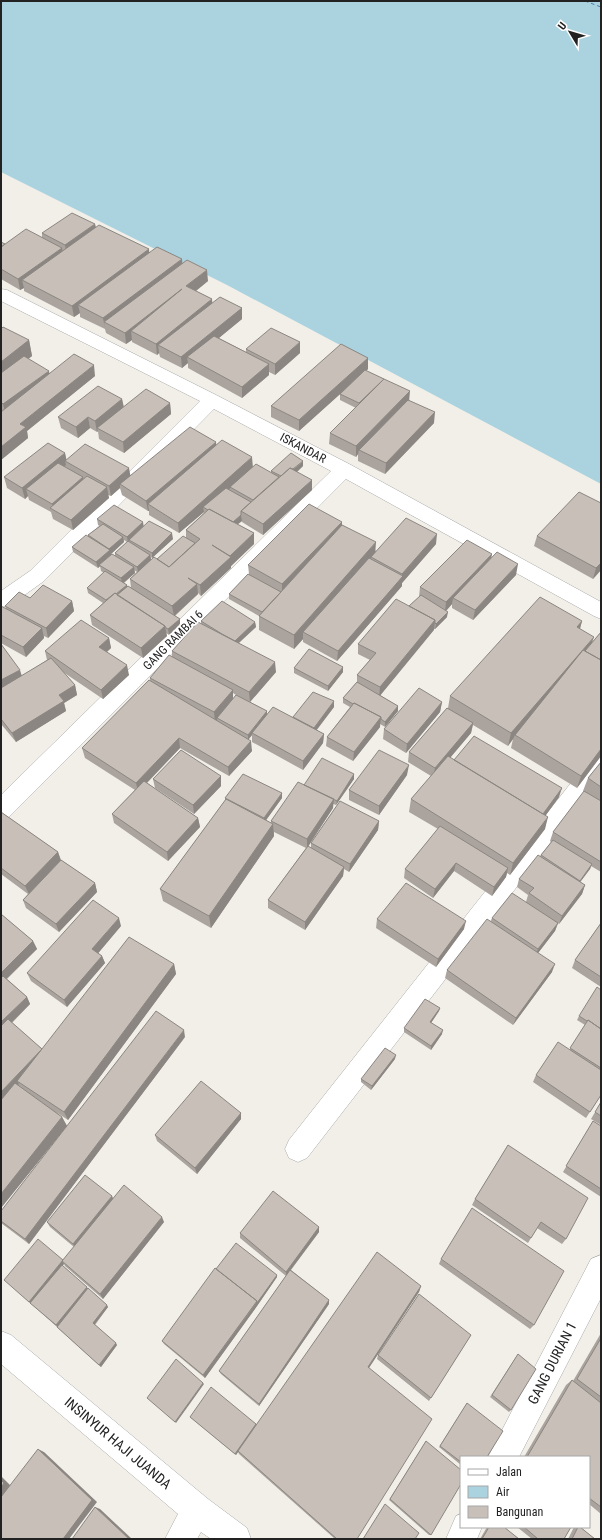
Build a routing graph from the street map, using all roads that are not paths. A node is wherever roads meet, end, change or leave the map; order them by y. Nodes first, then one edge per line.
1 (2, 296) edge
2 (212, 400) junction
3 (344, 470) junction
4 (1, 600) edge
5 (601, 611) edge
6 (601, 761) edge
7 (1, 810) edge
8 (298, 1149) dead end
9 (601, 1269) edge
10 (1, 1345) edge
11 (504, 1456) edge
12 (198, 1510) junction
13 (466, 1528) edge
14 (180, 1539) edge
15 (236, 1539) edge
16 (461, 1539) edge

1 - 2 street, ISKANDAR
2 - 3 street, ISKANDAR
2 - 4 street
3 - 5 street, ISKANDAR
3 - 7 street, GANG RAMBAI 6
6 - 8 street
9 - 11 street, GANG DURIAN 1
10 - 12 street, INSINYUR HAJI JUANDA
12 - 14 street
12 - 15 street, INSINYUR HAJI JUANDA
13 - 16 street

